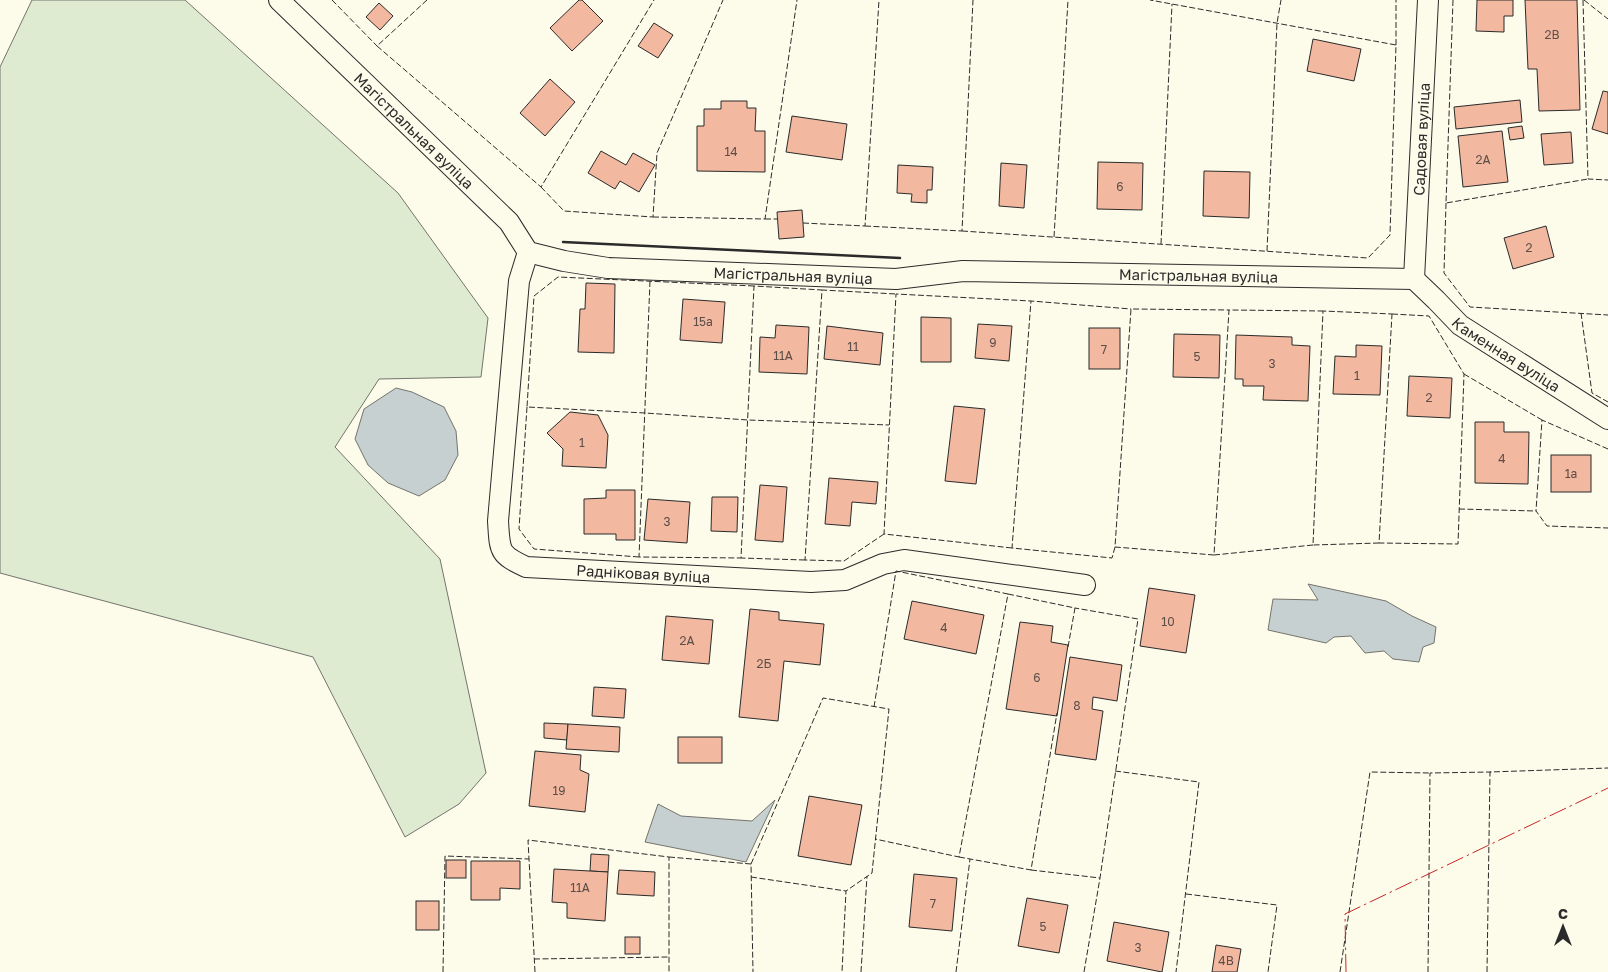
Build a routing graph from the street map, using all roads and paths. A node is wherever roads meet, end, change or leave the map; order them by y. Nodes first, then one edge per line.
1 (279, 0) edge
2 (1428, 0) edge
3 (528, 252) junction
4 (1414, 279) junction
5 (1608, 419) edge
6 (1084, 585) dead end

1 - 3 street, Магістральная вуліца
2 - 4 street, Садовая вуліца
3 - 4 street, Магістральная вуліца
3 - 6 street, Радніковая вуліца
4 - 5 street, Каменная вуліца

